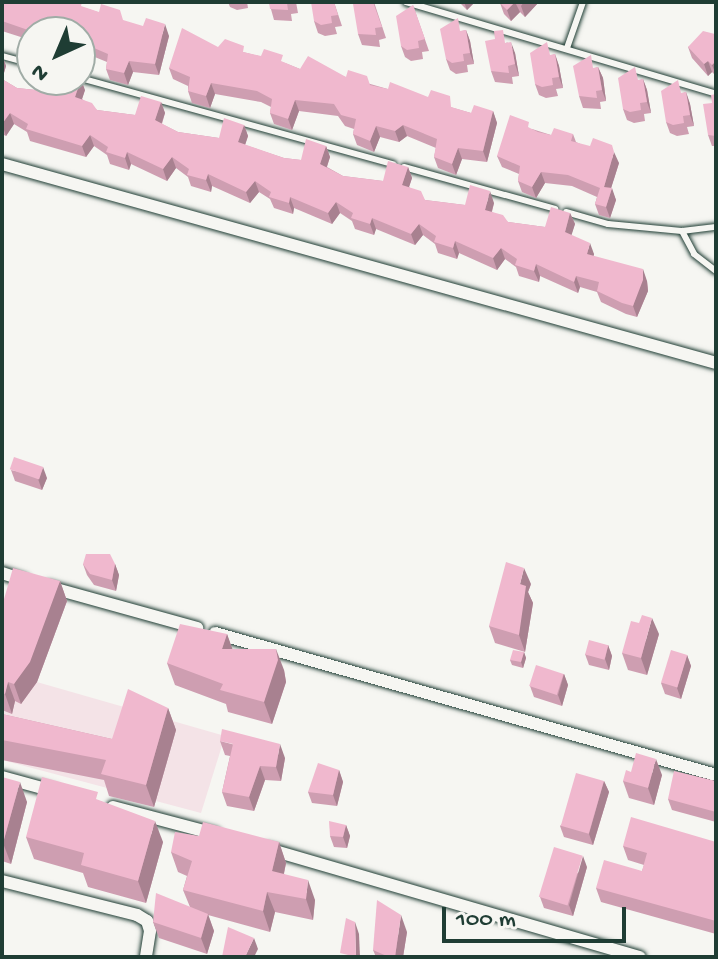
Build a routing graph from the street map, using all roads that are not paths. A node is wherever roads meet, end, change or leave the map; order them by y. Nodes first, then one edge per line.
1 (406, 2) edge
2 (583, 2) edge
3 (567, 48) junction
4 (96, 82) edge
5 (716, 94) edge
6 (2, 164) edge
7 (716, 227) edge
8 (682, 231) junction
9 (716, 271) edge
10 (716, 363) edge
11 (2, 573) edge
12 (716, 775) edge
13 (2, 777) edge
14 (62, 793) edge
15 (92, 801) edge
16 (227, 838) edge
17 (257, 846) edge
18 (2, 881) edge
19 (146, 957) edge
20 (640, 957) edge

1 - 3 lane
2 - 3 lane
3 - 5 lane
4 - 8 lane
6 - 10 street
7 - 8 lane
8 - 9 lane
11 - 12 street
13 - 14 street
15 - 16 street
17 - 20 street
18 - 19 street

